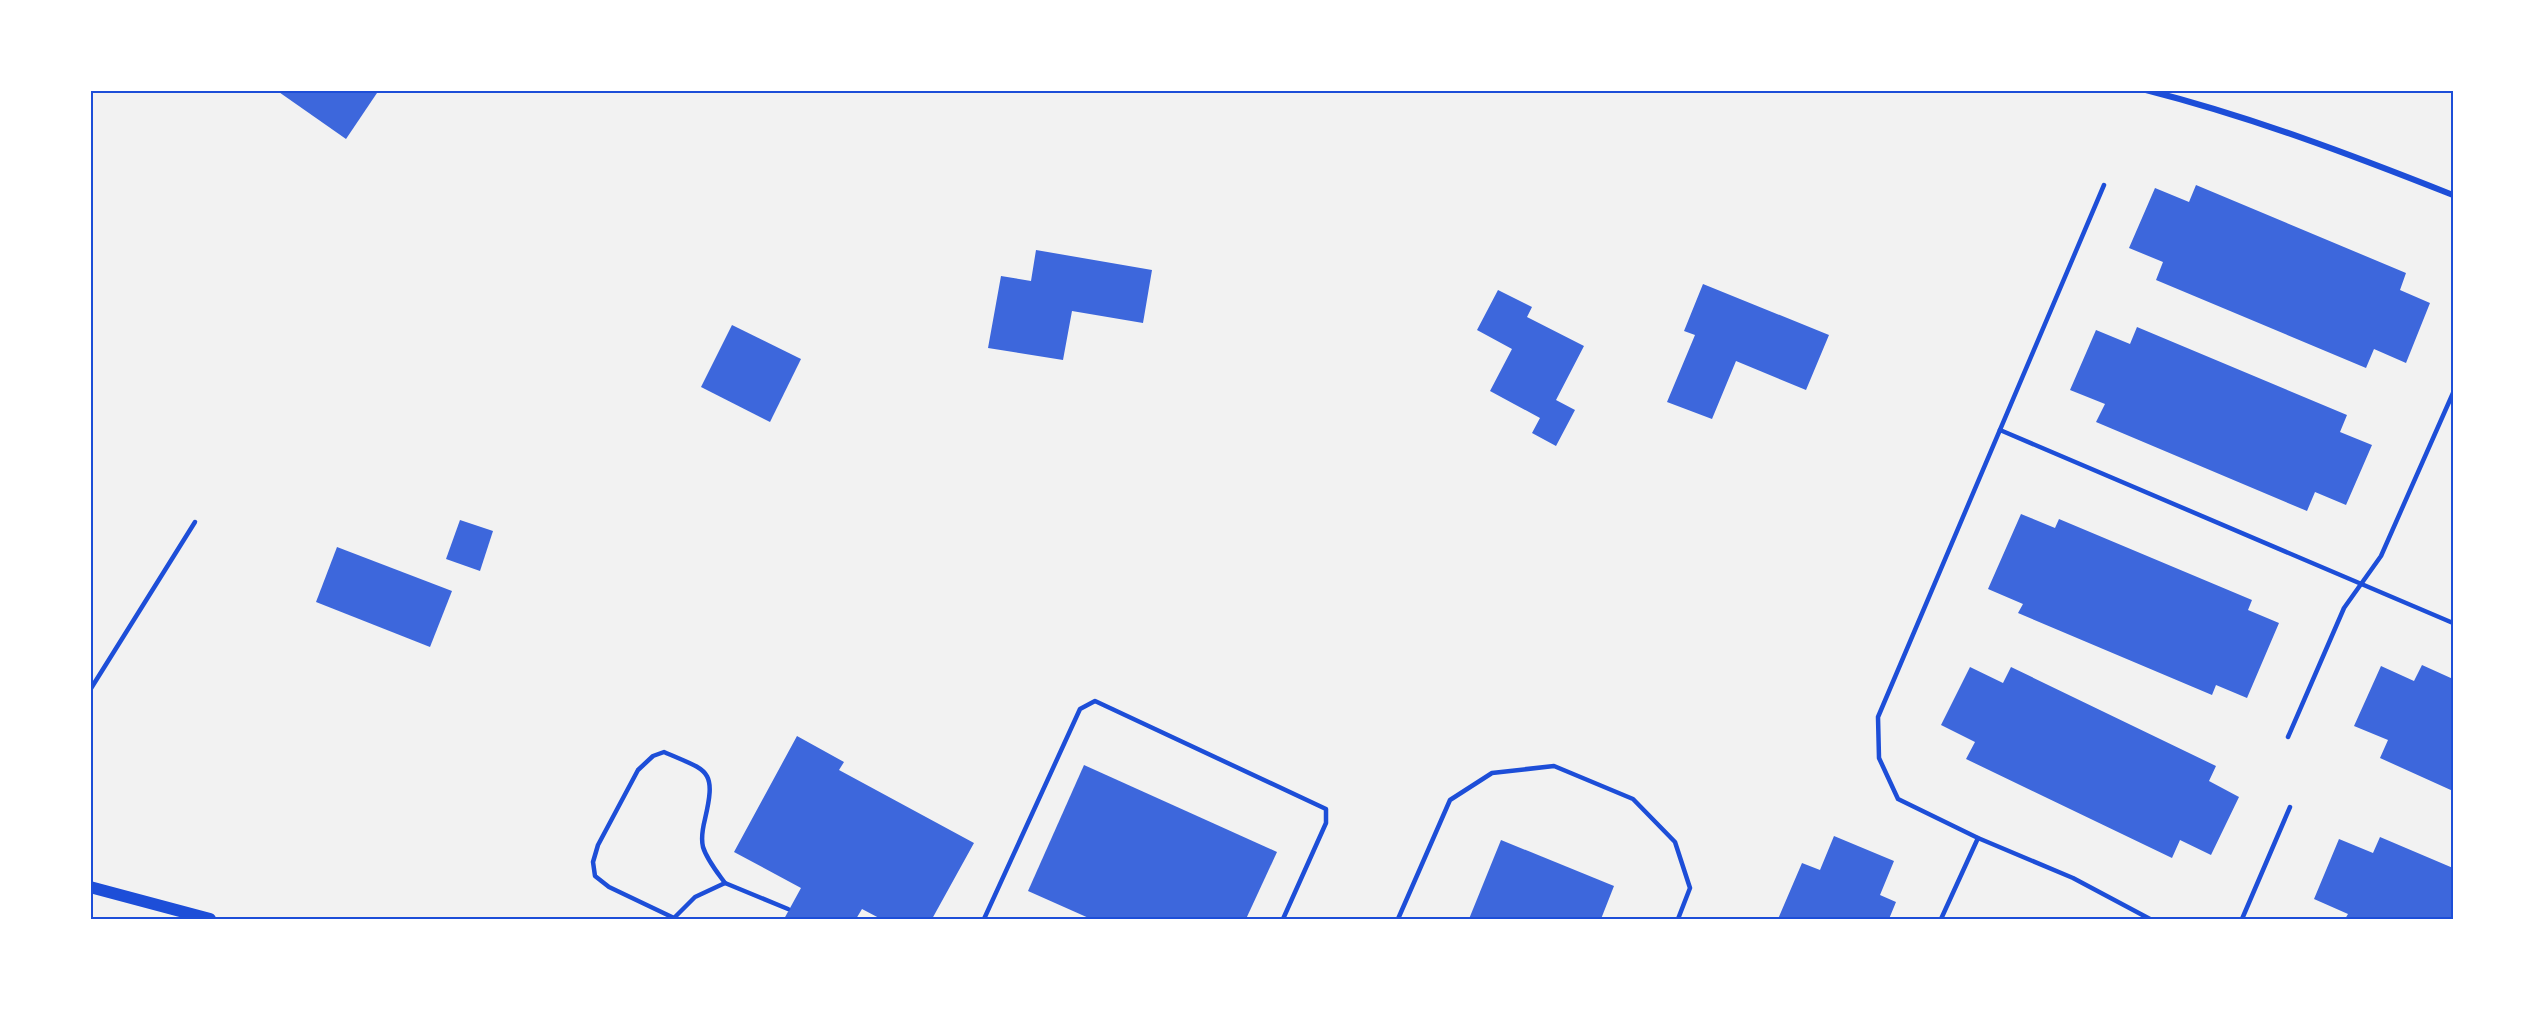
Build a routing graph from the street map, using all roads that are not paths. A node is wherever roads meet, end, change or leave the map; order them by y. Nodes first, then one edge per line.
1 (2146, 90) edge
2 (2104, 185) dead end
3 (2453, 195) edge
4 (2453, 393) edge
5 (2000, 430) junction
6 (195, 522) dead end
7 (2362, 583) junction
8 (2453, 623) edge
9 (90, 690) edge
10 (2288, 737) dead end
11 (2290, 807) dead end
12 (1978, 838) junction
13 (725, 883) junction
14 (90, 887) edge
15 (788, 909) dead end
16 (674, 918) edge
17 (210, 919) edge
18 (984, 919) edge
19 (1283, 919) edge
20 (1398, 919) edge
21 (1678, 919) edge
22 (1941, 919) edge
23 (2150, 919) edge
24 (2242, 919) edge

1 - 3 street
2 - 5 lane
4 - 7 lane
5 - 7 lane
5 - 12 lane
6 - 9 lane
7 - 8 lane
7 - 10 lane
11 - 24 lane
12 - 22 lane
12 - 23 lane
13 - 15 lane
13 - 16 lane
13 - 16 lane
14 - 17 main road
18 - 19 lane
20 - 21 lane

